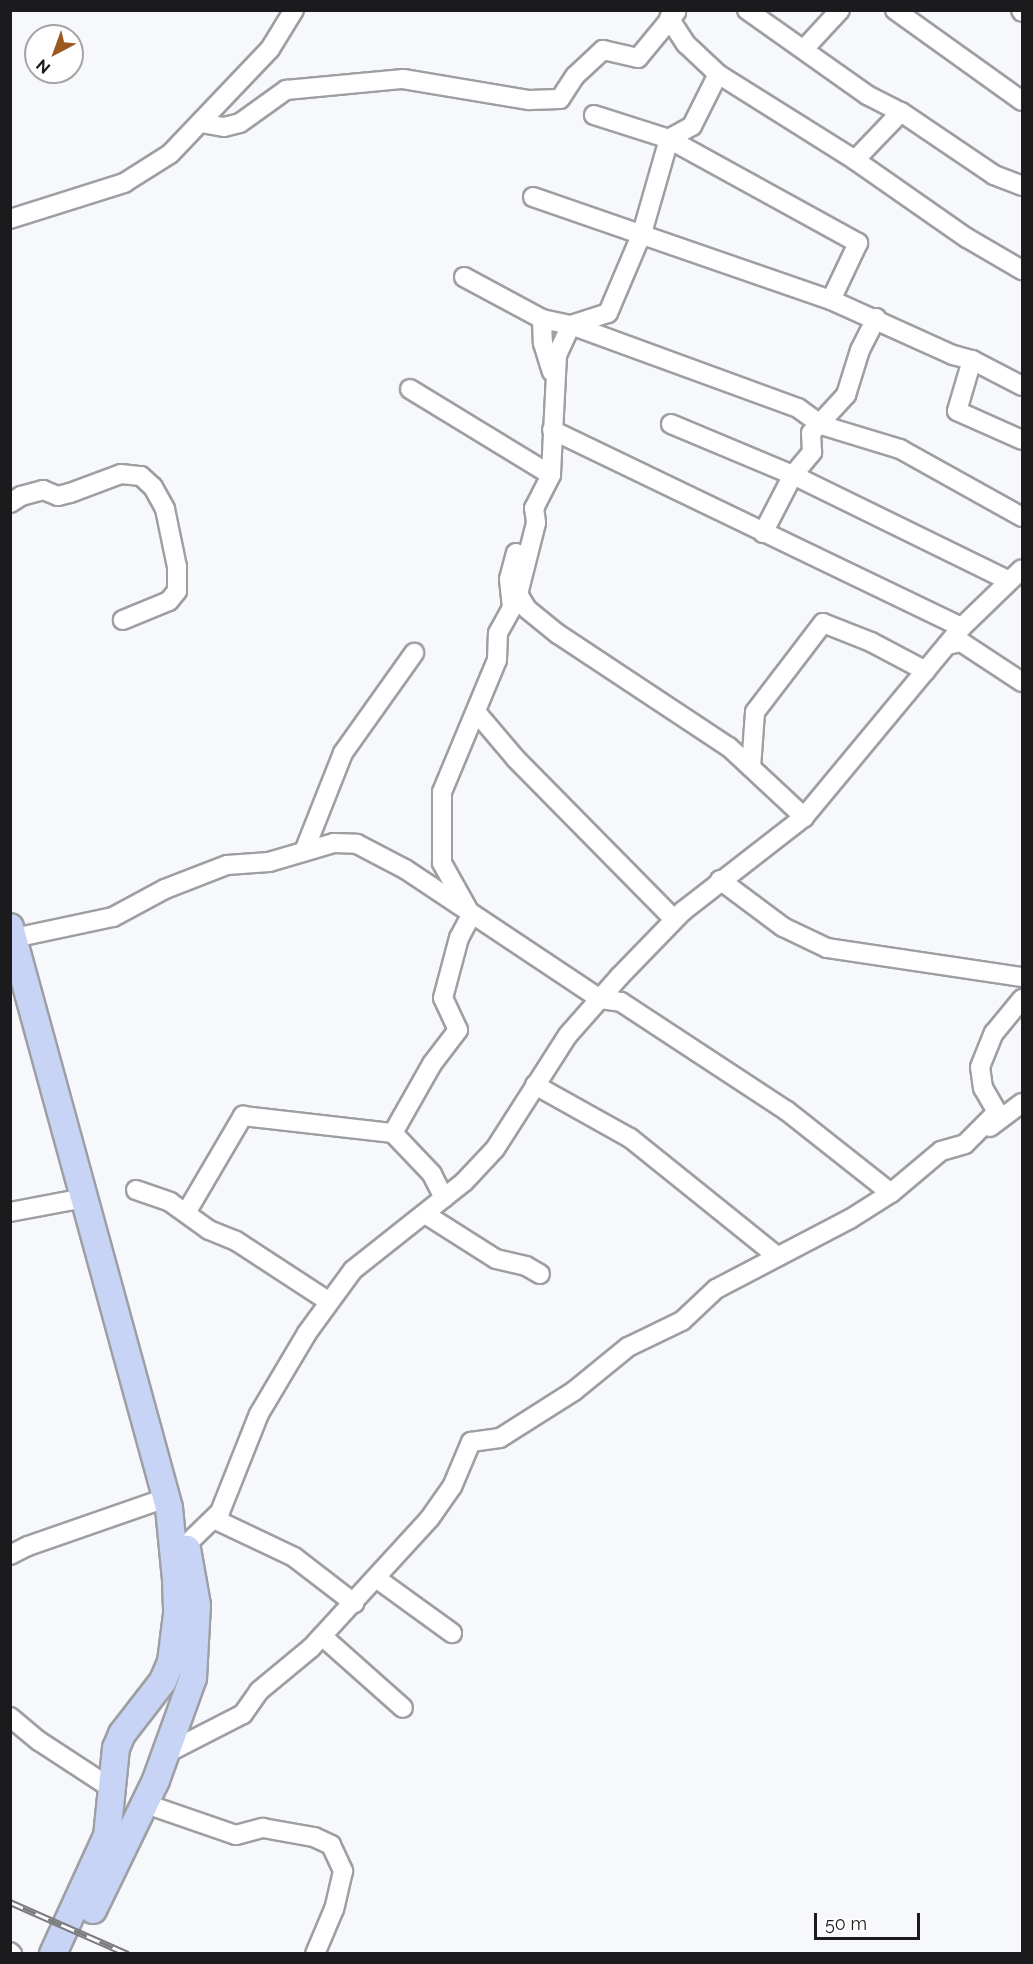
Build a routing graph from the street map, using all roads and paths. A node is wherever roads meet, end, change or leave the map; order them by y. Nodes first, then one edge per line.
1 (294, 10) edge
2 (747, 10) edge
3 (840, 10) edge
4 (895, 10) edge
5 (674, 14) edge
6 (804, 50) junction
7 (718, 74) junction
8 (1023, 101) edge
9 (901, 112) junction
10 (594, 115) dead end
11 (201, 123) junction
12 (669, 139) junction
13 (855, 160) junction
14 (1023, 186) edge
15 (533, 198) dead end
16 (10, 219) edge
17 (642, 233) junction
18 (1023, 270) edge
19 (464, 277) dead end
20 (831, 300) junction
21 (876, 318) junction
22 (542, 319) junction
23 (571, 326) junction
24 (972, 360) junction
25 (1023, 386) edge
26 (410, 389) dead end
27 (557, 391) junction
28 (671, 424) dead end
29 (821, 425) junction
30 (552, 430) junction
31 (1023, 440) edge
32 (551, 475) junction
33 (793, 475) junction
34 (10, 503) edge
35 (534, 508) junction
36 (1023, 517) edge
37 (763, 533) junction
38 (1023, 569) edge
39 (1007, 580) junction
40 (512, 608) junction
41 (123, 620) dead end
42 (962, 627) junction
43 (947, 645) junction
44 (414, 653) dead end
45 (926, 671) junction
46 (1023, 682) edge
47 (631, 684) junction
48 (477, 713) junction
49 (751, 766) junction
50 (804, 817) junction
51 (305, 849) junction
52 (720, 880) junction
53 (471, 915) junction
54 (674, 919) junction
55 (12, 932) edge
56 (1023, 977) edge
57 (600, 999) junction
58 (1023, 999) edge
59 (535, 1085) junction
60 (1023, 1103) edge
61 (393, 1133) junction
62 (965, 1144) junction
63 (136, 1190) dead end
64 (891, 1193) junction
65 (84, 1198) junction
66 (444, 1198) junction
67 (10, 1212) edge
68 (186, 1213) junction
69 (425, 1214) junction
70 (777, 1256) junction
71 (540, 1274) dead end
72 (328, 1301) junction
73 (168, 1503) junction
74 (214, 1519) junction
75 (186, 1545) junction
76 (10, 1556) edge
77 (376, 1578) junction
78 (354, 1603) junction
79 (452, 1633) dead end
80 (322, 1636) junction
81 (403, 1708) dead end
82 (10, 1717) edge
83 (167, 1753) junction
84 (114, 1790) junction
85 (146, 1804) junction
86 (53, 1953) edge
87 (73, 1953) edge
88 (315, 1953) edge

1 - 11 street
2 - 6 street
3 - 6 street
4 - 8 street
5 - 7 street
5 - 11 street
6 - 9 street
7 - 12 street
7 - 13 street
9 - 13 street
9 - 14 street
10 - 12 street
11 - 16 street
12 - 17 street
12 - 20 street
13 - 18 street
15 - 17 street
17 - 20 street
17 - 23 street
19 - 22 street
20 - 21 street
21 - 24 street
21 - 29 street
22 - 23 street
22 - 27 street
23 - 27 street
23 - 29 street
24 - 25 street
24 - 31 street
26 - 32 street
27 - 30 street
28 - 33 street
29 - 33 street
29 - 36 street
30 - 32 street
30 - 37 street
32 - 35 street
33 - 37 street
33 - 39 street
34 - 41 street
35 - 40 street
35 - 47 street
37 - 42 street
38 - 39 street
39 - 42 street
40 - 47 street
40 - 48 street
42 - 43 street
43 - 45 street
43 - 46 street
44 - 51 street
45 - 49 street
45 - 50 street
47 - 49 street
48 - 53 street
48 - 54 street
49 - 50 street
50 - 52 street
51 - 53 street
51 - 55 street
52 - 54 street
52 - 56 street
53 - 57 street
53 - 61 street
54 - 57 street
55 - 65 highway
57 - 59 street
57 - 64 street
58 - 62 street
59 - 66 street
59 - 70 street
60 - 62 street
61 - 66 street
61 - 68 street
62 - 64 street
63 - 68 street
64 - 70 street
65 - 67 street
65 - 73 highway
66 - 69 street
68 - 72 street
69 - 71 street
69 - 72 street
70 - 77 street
72 - 74 street
73 - 75 highway
73 - 76 street
73 - 84 highway
74 - 75 street
74 - 78 street
75 - 83 highway
77 - 78 street
77 - 79 street
78 - 80 street
80 - 81 street
80 - 83 street
82 - 84 street
83 - 85 highway
84 - 86 highway
85 - 87 highway
85 - 88 street

